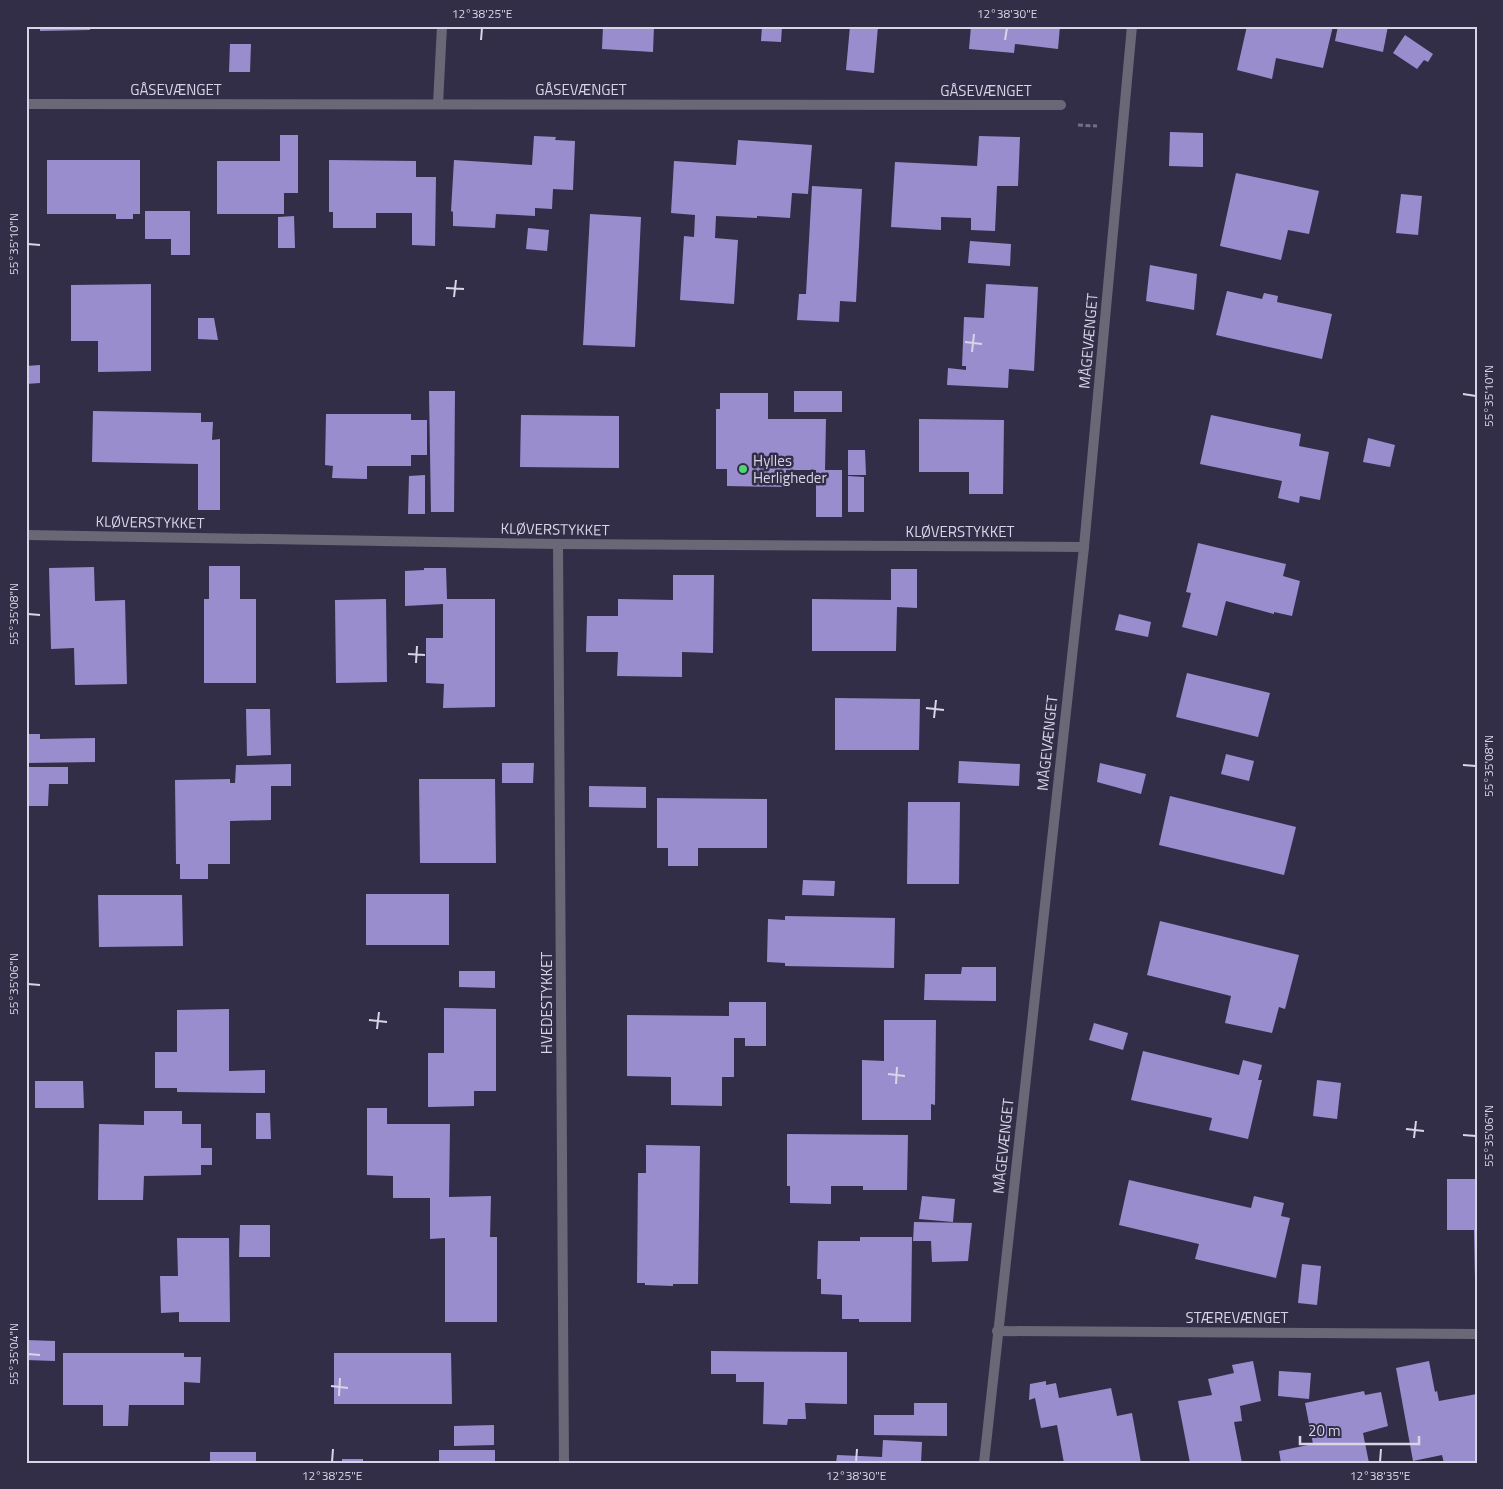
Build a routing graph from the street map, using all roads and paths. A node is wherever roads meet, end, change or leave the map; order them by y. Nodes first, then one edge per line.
1 (442, 26) edge
2 (1132, 26) edge
3 (26, 104) edge
4 (438, 104) junction
5 (1061, 105) joint
6 (1123, 127) junction
7 (26, 535) edge
8 (558, 544) junction
9 (1084, 547) junction
10 (997, 1331) junction
11 (1477, 1334) edge
12 (564, 1463) edge
13 (984, 1463) edge

1 - 4 street
2 - 6 street, MÅGEVÆNGET
3 - 4 street, GÅSEVÆNGET
4 - 5 street, GÅSEVÆNGET
5 - 6 path
6 - 9 street, MÅGEVÆNGET
7 - 8 street, KLØVERSTYKKET
8 - 9 street, KLØVERSTYKKET
8 - 12 street, HVEDESTYKKET
9 - 10 street, MÅGEVÆNGET
10 - 11 street, STÆREVÆNGET
10 - 13 street, MÅGEVÆNGET

